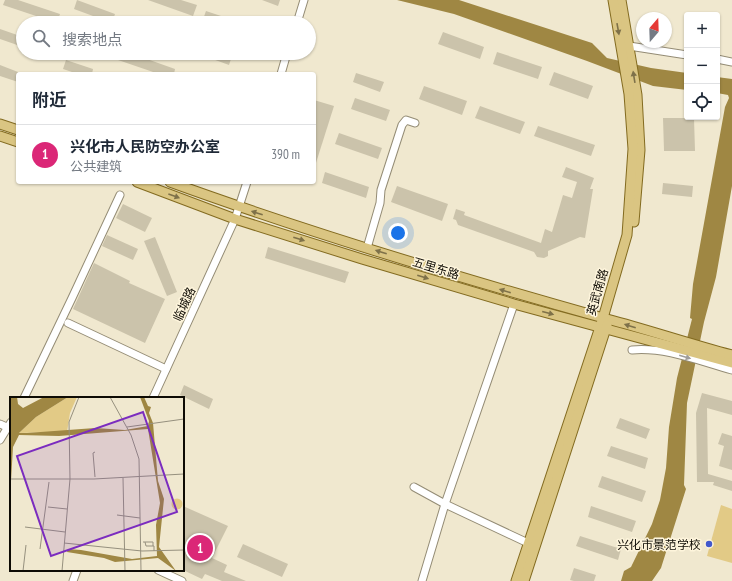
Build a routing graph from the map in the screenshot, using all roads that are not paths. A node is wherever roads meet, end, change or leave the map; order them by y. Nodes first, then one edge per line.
1 (304, 0) edge
2 (613, 0) edge
3 (621, 0) edge
4 (299, 16) edge
5 (625, 47) junction
6 (684, 55) edge
7 (286, 60) edge
8 (720, 60) edge
9 (732, 62) edge
10 (282, 72) edge
11 (0, 124) edge
12 (415, 124) dead end
13 (16, 129) edge
14 (0, 136) edge
15 (16, 141) edge
16 (142, 184) edge
17 (175, 184) edge
18 (246, 184) edge
19 (120, 195) dead end
20 (240, 208) junction
21 (235, 219) junction
22 (367, 248) junction
23 (514, 304) junction
24 (606, 318) junction
25 (68, 323) dead end
26 (603, 328) junction
27 (667, 344) junction
28 (632, 350) dead end
29 (705, 355) junction
30 (732, 355) edge
31 (732, 363) edge
32 (166, 369) junction
33 (732, 370) edge
34 (24, 397) edge
35 (153, 397) edge
36 (0, 424) edge
37 (10, 426) edge
38 (0, 440) edge
39 (414, 487) dead end
40 (445, 504) junction
41 (528, 543) junction
42 (77, 571) edge
43 (160, 571) edge
44 (73, 581) edge
45 (182, 581) edge
46 (422, 581) edge
47 (516, 581) edge
48 (524, 581) edge

1 - 4 street
2 -> 5 main road, 英武南路
3 - 5 main road, 英武南路
5 - 6 street
5 - 24 main road, 英武南路
7 - 10 street
8 - 9 street
11 - 13 main road
12 - 22 street
14 - 15 main road
16 -> 21 main road, 五里东路
17 - 20 main road, 五里东路
18 - 20 street, 临城路
19 - 34 street
20 - 21 street, 临城路
22 -> 20 main road, 五里东路
21 -> 23 main road, 五里东路
21 - 32 street, 临城路
24 -> 22 main road, 五里东路
23 -> 26 main road, 五里东路
23 - 40 street
24 - 26 main road, 英武南路
27 -> 24 main road, 五里东路
25 - 32 street
26 - 27 main road, 五里东路
26 - 41 main road, 英武南路
26 - 48 main road, 英武南路
27 - 28 street
27 - 29 main road, 五里东路
29 - 30 main road, 五里东路
29 - 31 main road, 五里东路
29 - 33 street
32 - 35 street, 临城路
36 - 37 street
37 - 38 street
39 - 40 street
40 - 41 street
40 - 46 street
41 - 47 main road, 英武南路
42 - 44 street
43 - 45 street

